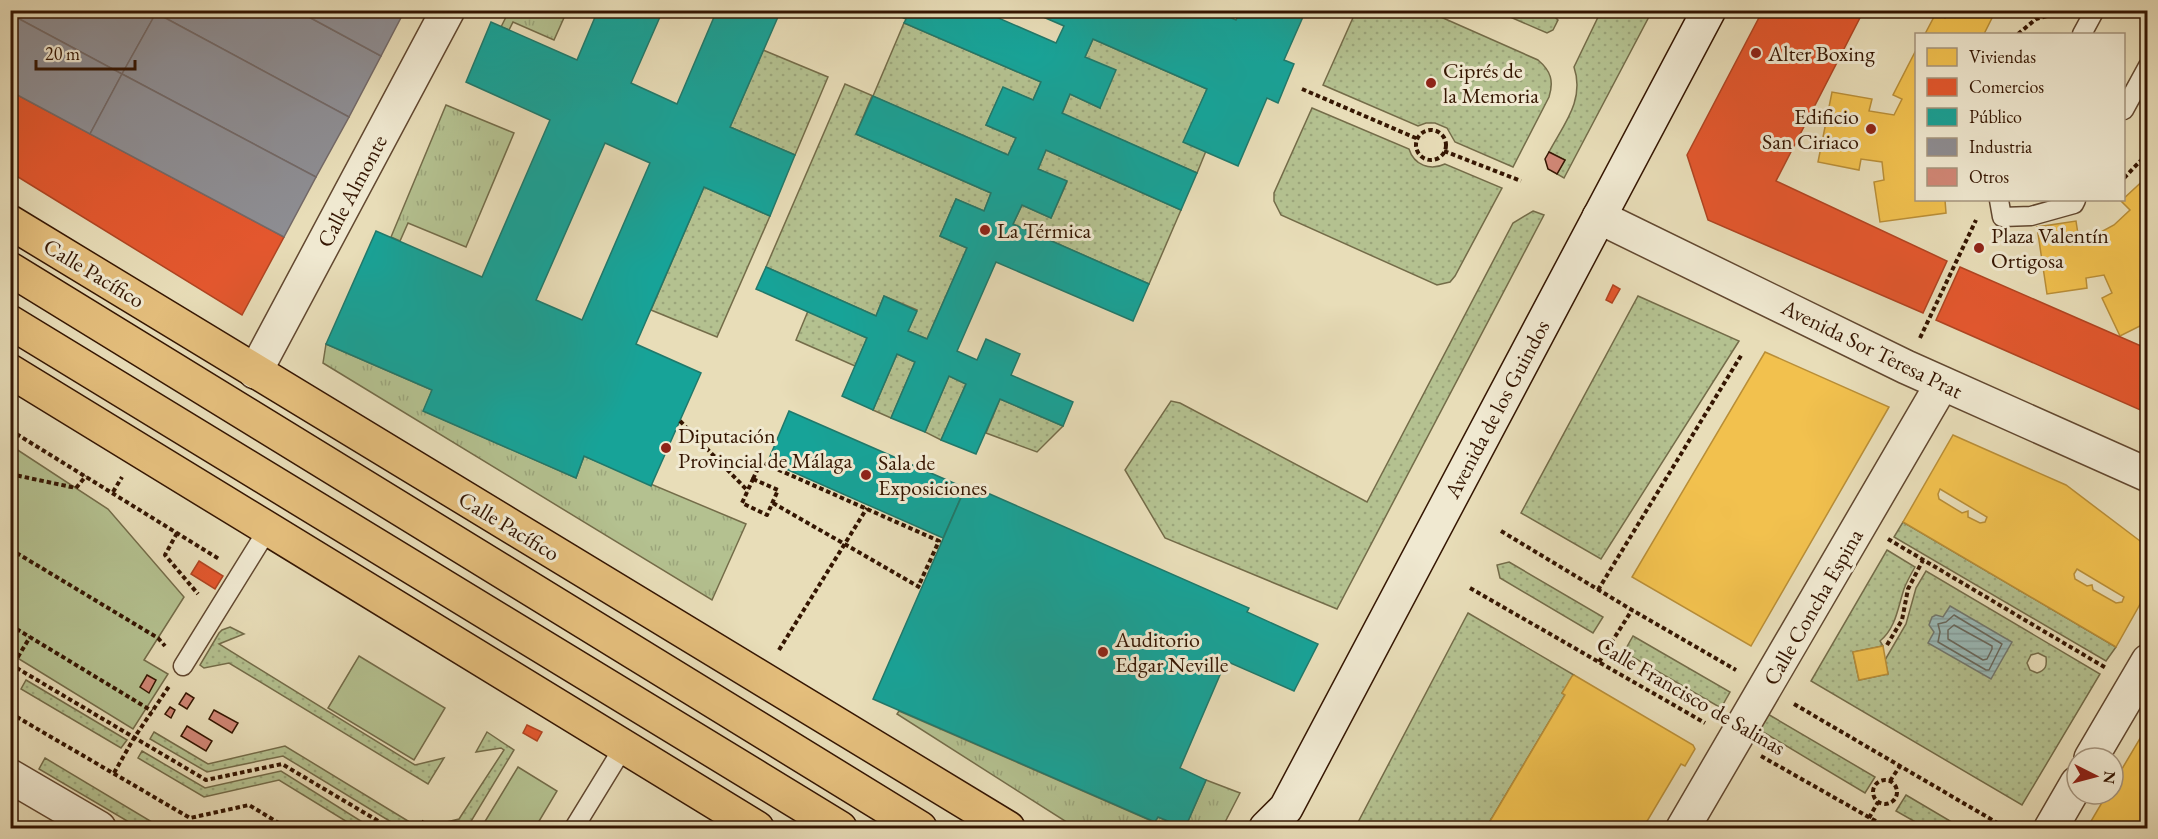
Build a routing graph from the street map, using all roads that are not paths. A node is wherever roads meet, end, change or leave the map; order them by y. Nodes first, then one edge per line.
1 (448, 10) edge
2 (1709, 10) edge
3 (2095, 10) edge
4 (2083, 33) edge
5 (2148, 66) edge
6 (2125, 108) edge
7 (1999, 201) edge
8 (2076, 201) edge
9 (1599, 217) junction
10 (10, 222) edge
11 (10, 269) edge
12 (10, 322) edge
13 (10, 371) edge
14 (255, 372) junction
15 (1942, 384) junction
16 (2148, 475) edge
17 (268, 529) junction
18 (183, 666) road end
19 (2141, 671) edge
20 (2098, 746) edge
21 (624, 748) junction
22 (10, 776) edge
23 (2065, 804) edge
24 (1278, 822) edge
25 (99, 828) edge
26 (574, 828) edge
27 (756, 828) edge
28 (840, 828) edge
29 (920, 828) edge
30 (1008, 828) edge
31 (1683, 828) edge
32 (2051, 828) edge

1 - 14 street, Calle Almonte
2 - 9 street, Avenida de los Guindos
3 - 4 lane
5 - 6 lane
7 - 8 lane
9 - 15 street, Avenida Sor Teresa Prat
9 - 24 street, Avenida de los Guindos
10 - 14 main road, Calle Pacífico
11 - 29 main road, Calle Pacífico
12 - 28 main road
13 - 17 main road
14 - 30 main road, Calle Pacífico
15 - 16 street, Avenida Sor Teresa Prat
15 - 31 street, Calle Concha Espina
17 - 18 lane
17 - 21 main road
19 - 20 street
21 - 26 lane
21 - 27 main road
22 - 25 street
23 - 32 street

